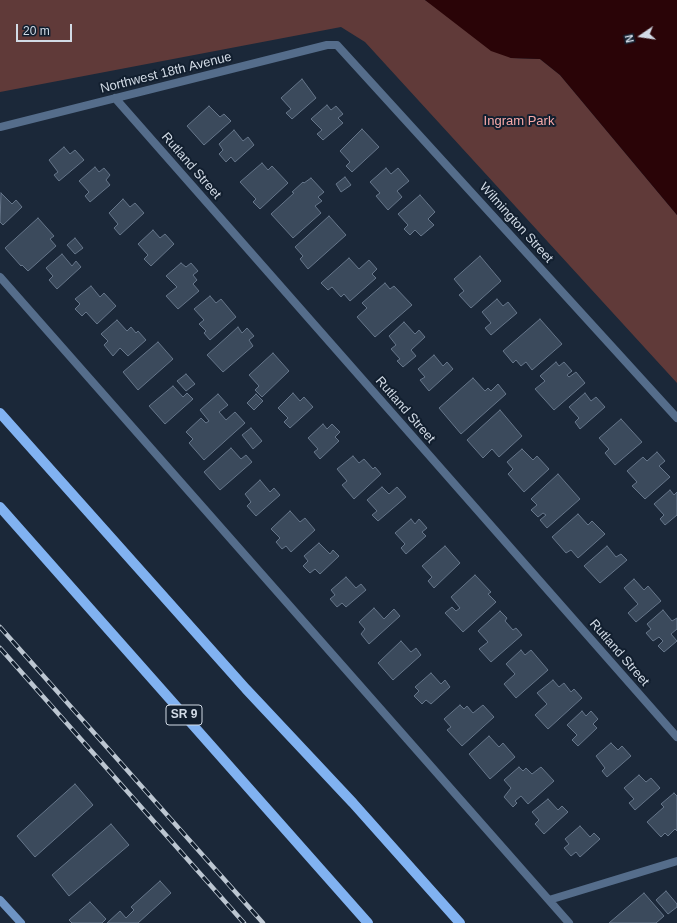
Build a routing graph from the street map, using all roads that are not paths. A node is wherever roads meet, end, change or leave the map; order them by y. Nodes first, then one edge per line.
1 (337, 45) joint
2 (115, 98) junction
3 (0, 127) edge
4 (0, 277) edge
5 (0, 413) edge
6 (677, 418) edge
7 (0, 507) edge
8 (677, 737) edge
9 (677, 861) edge
10 (0, 900) edge
11 (549, 900) junction
12 (21, 923) edge
13 (368, 923) edge
14 (460, 923) edge
15 (569, 923) edge

1 - 2 street, Northwest 18th Avenue
1 - 6 street, Wilmington Street
2 - 3 street, Northwest 18th Avenue
2 - 8 street, Rutland Street
4 - 11 street
5 - 14 main road
7 - 13 main road, SR 9
9 - 11 street
10 - 12 street
11 - 15 street

